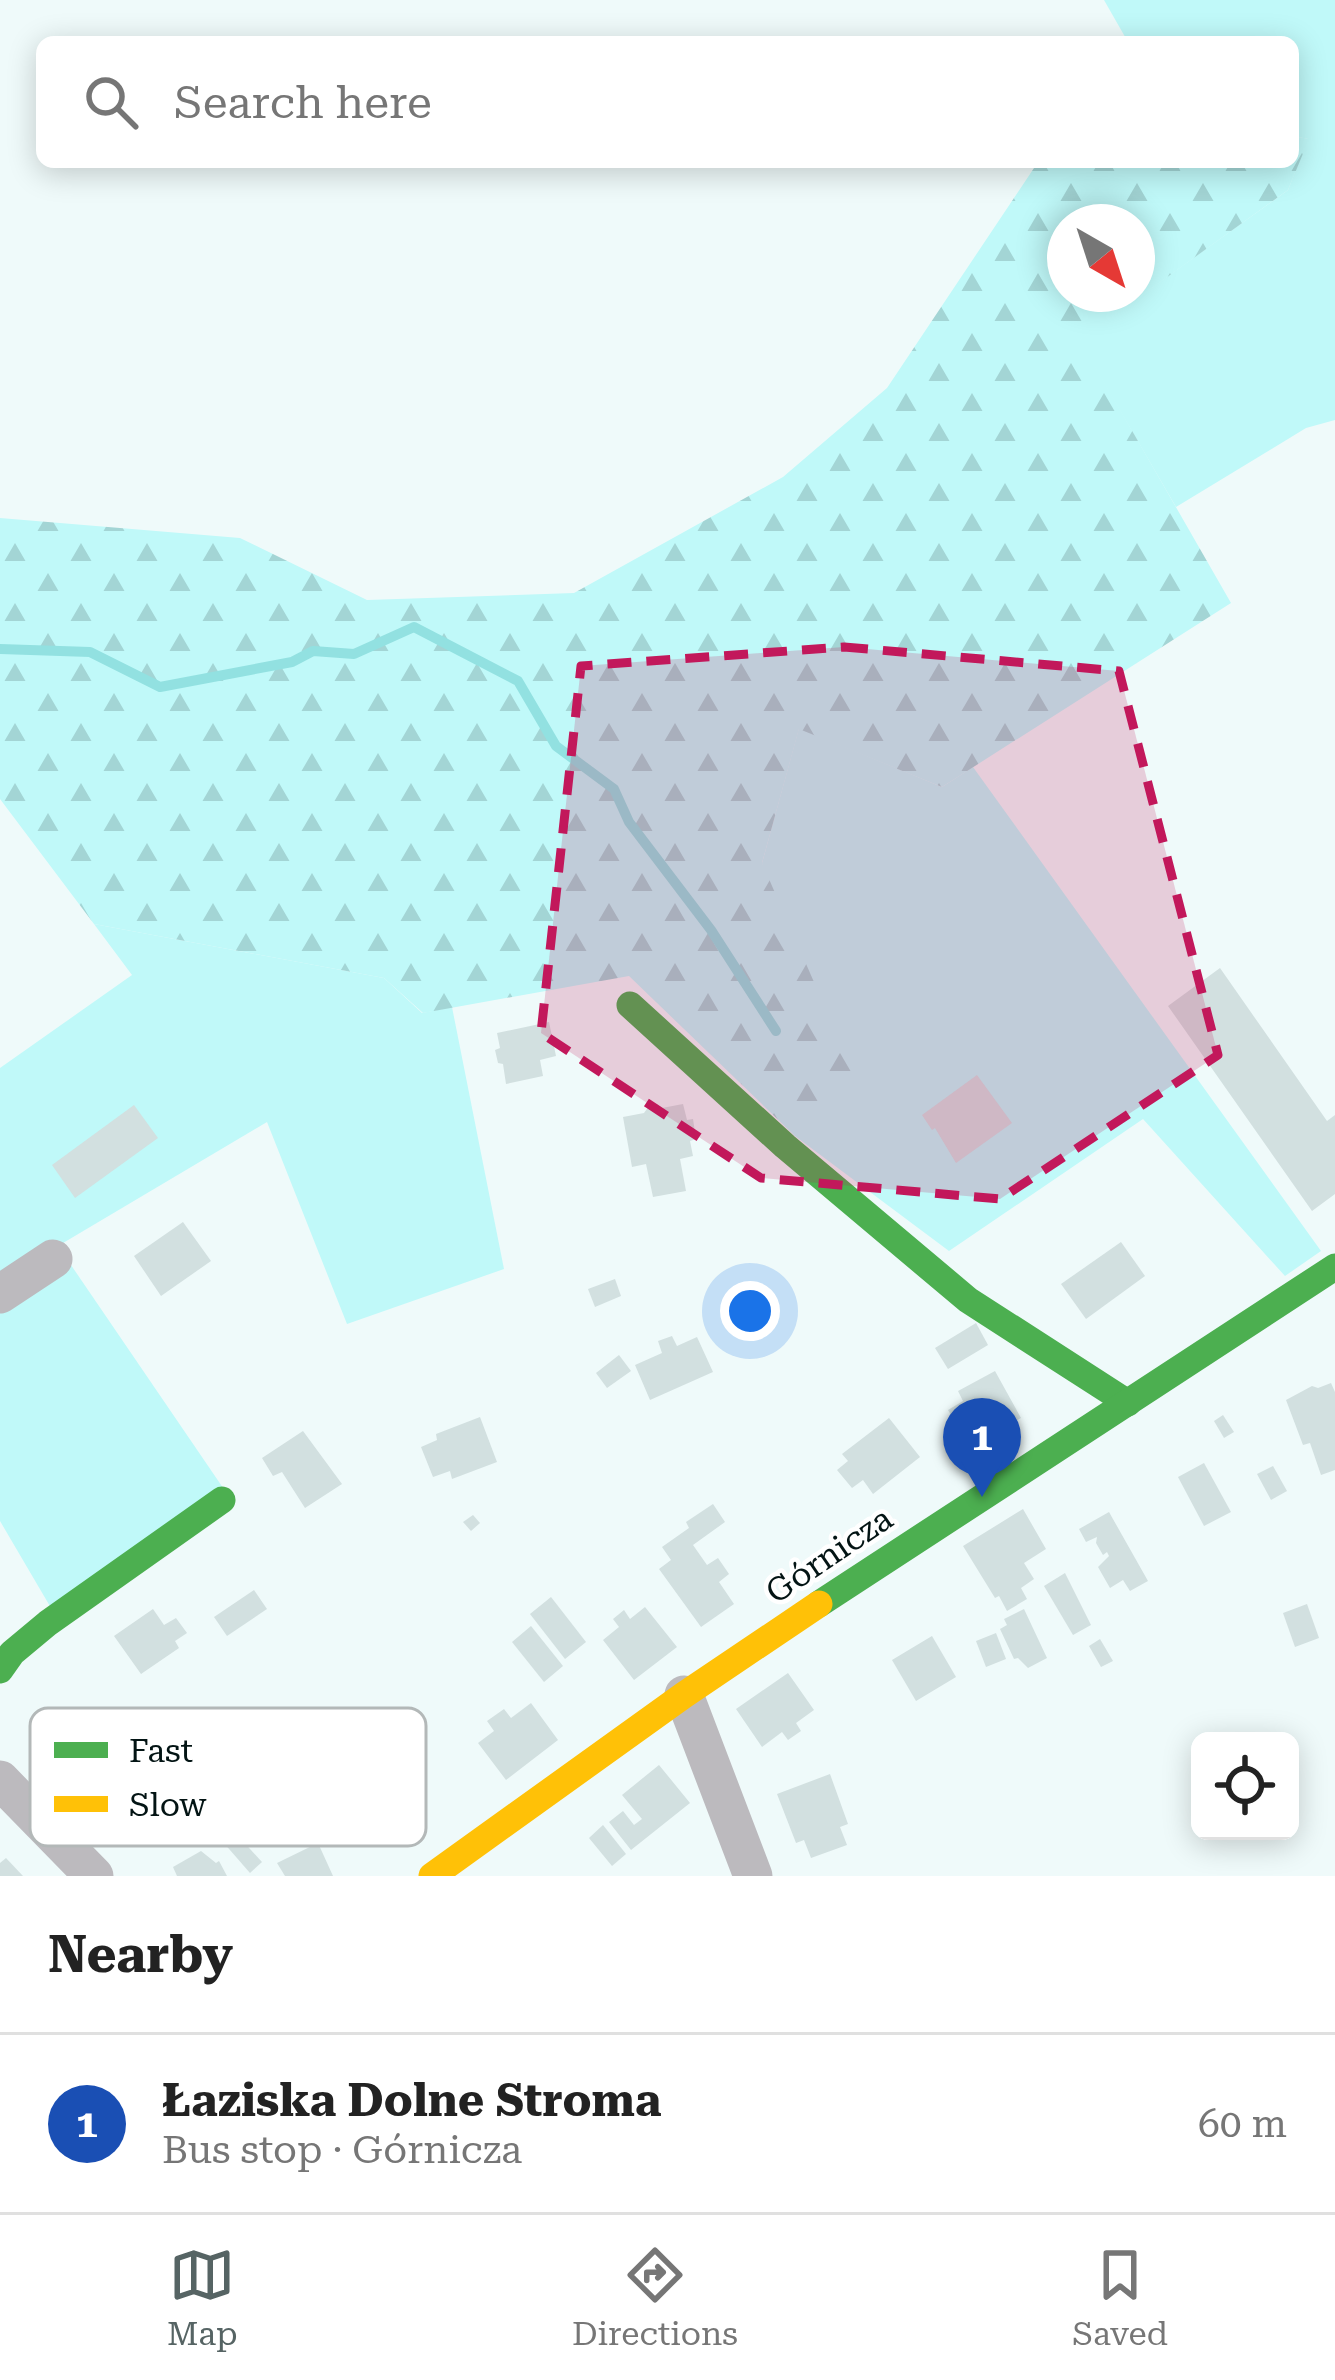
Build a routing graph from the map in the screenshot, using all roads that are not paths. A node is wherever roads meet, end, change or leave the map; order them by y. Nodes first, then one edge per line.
1 (630, 1005) dead end
2 (52, 1258) dead end
3 (1335, 1268) edge
4 (0, 1294) edge
5 (1128, 1403) junction
6 (222, 1500) dead end
7 (0, 1670) edge
8 (684, 1695) junction
9 (0, 1780) edge
10 (30, 1811) edge
11 (65, 1846) edge
12 (94, 1876) edge
13 (432, 1876) edge
14 (753, 1876) edge

1 - 5 street
2 - 4 street
3 - 5 street, Górnicza
5 - 8 street, Górnicza
6 - 7 street
8 - 13 street, Górnicza
8 - 14 street
9 - 10 street
11 - 12 street

